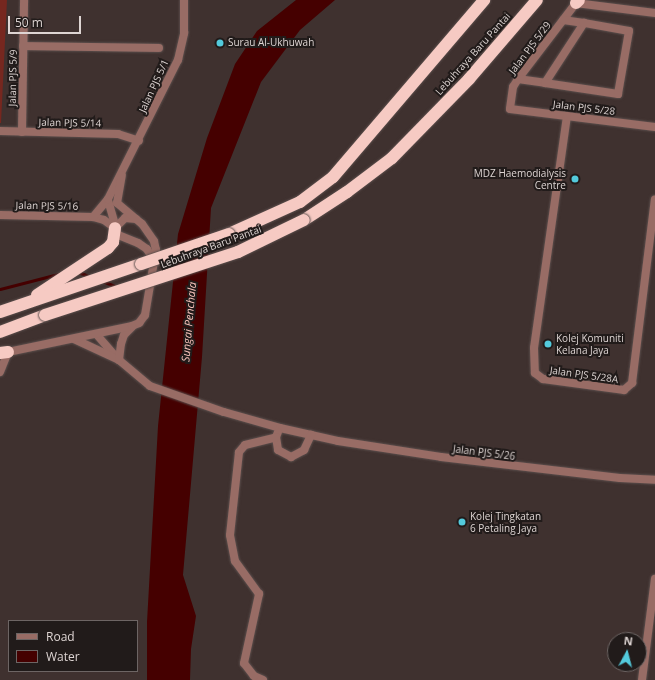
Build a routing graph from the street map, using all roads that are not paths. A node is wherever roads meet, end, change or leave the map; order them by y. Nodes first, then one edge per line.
1 (24, 0) edge
2 (184, 0) edge
3 (484, 0) edge
4 (537, 0) edge
5 (578, 2) edge
6 (655, 13) edge
7 (563, 20) junction
8 (584, 23) junction
9 (23, 46) junction
10 (159, 48) dead end
11 (518, 79) junction
12 (545, 83) junction
13 (510, 109) joint
14 (567, 116) junction
15 (655, 127) edge
16 (0, 131) edge
17 (22, 132) junction
18 (139, 141) junction
19 (122, 175) junction
20 (108, 199) junction
21 (655, 199) edge
22 (0, 215) edge
23 (93, 217) junction
24 (137, 220) junction
25 (115, 228) junction
26 (155, 262) junction
27 (28, 302) junction
28 (0, 312) edge
29 (132, 326) junction
30 (0, 332) edge
31 (97, 335) junction
32 (74, 338) junction
33 (4, 352) edge
34 (120, 360) junction
35 (0, 372) edge
36 (280, 428) junction
37 (311, 435) junction
38 (276, 437) junction
39 (655, 480) edge
40 (655, 579) edge
41 (263, 680) edge
42 (642, 680) edge

1 - 9 street, Jalan PJS 5/9
2 - 18 street, Jalan PJS 5/1
3 - 27 highway, Lebuhraya Baru Pantai, bridge
4 - 30 highway, Lebuhraya Baru Pantai, bridge
5 - 6 street
5 - 7 street, Jalan PJS 5/29
7 - 8 street
7 - 11 street, Jalan PJS 5/29
8 - 12 street
8 - 12 street
9 - 10 street
9 - 17 street, Jalan PJS 5/9
11 - 12 street
11 - 13 street, Jalan PJS 5/29
13 - 14 street, Jalan PJS 5/28
14 - 15 street, Jalan PJS 5/28
14 - 21 street, Jalan PJS 5/28A
16 - 17 street, Jalan PJS 5/14
17 - 18 street, Jalan PJS 5/14
18 - 19 street, Jalan PJS 5/1
19 - 20 street, Jalan PJS 5/1
19 - 24 street, Jalan PJS 5/1
20 - 23 street
20 - 25 street
22 - 23 street, Jalan PJS 5/16
23 - 25 street, Jalan PJS 5/16
24 - 25 street
24 - 26 street, Jalan PJS 5/1
25 - 26 street
25 - 27 highway
26 - 29 street, Jalan PJS 5/1
27 - 28 highway, Lebuhraya Baru Pantai
29 - 31 street
29 - 34 street, Jalan PJS 5/1
31 - 32 street
31 - 34 street
32 - 33 street
32 - 34 street
33 - 35 street
34 - 36 street, Jalan PJS 5/26
36 - 37 street, Jalan PJS 5/26
36 - 38 street
37 - 38 street
37 - 39 street, Jalan PJS 5/26
38 - 41 street
40 - 42 street

